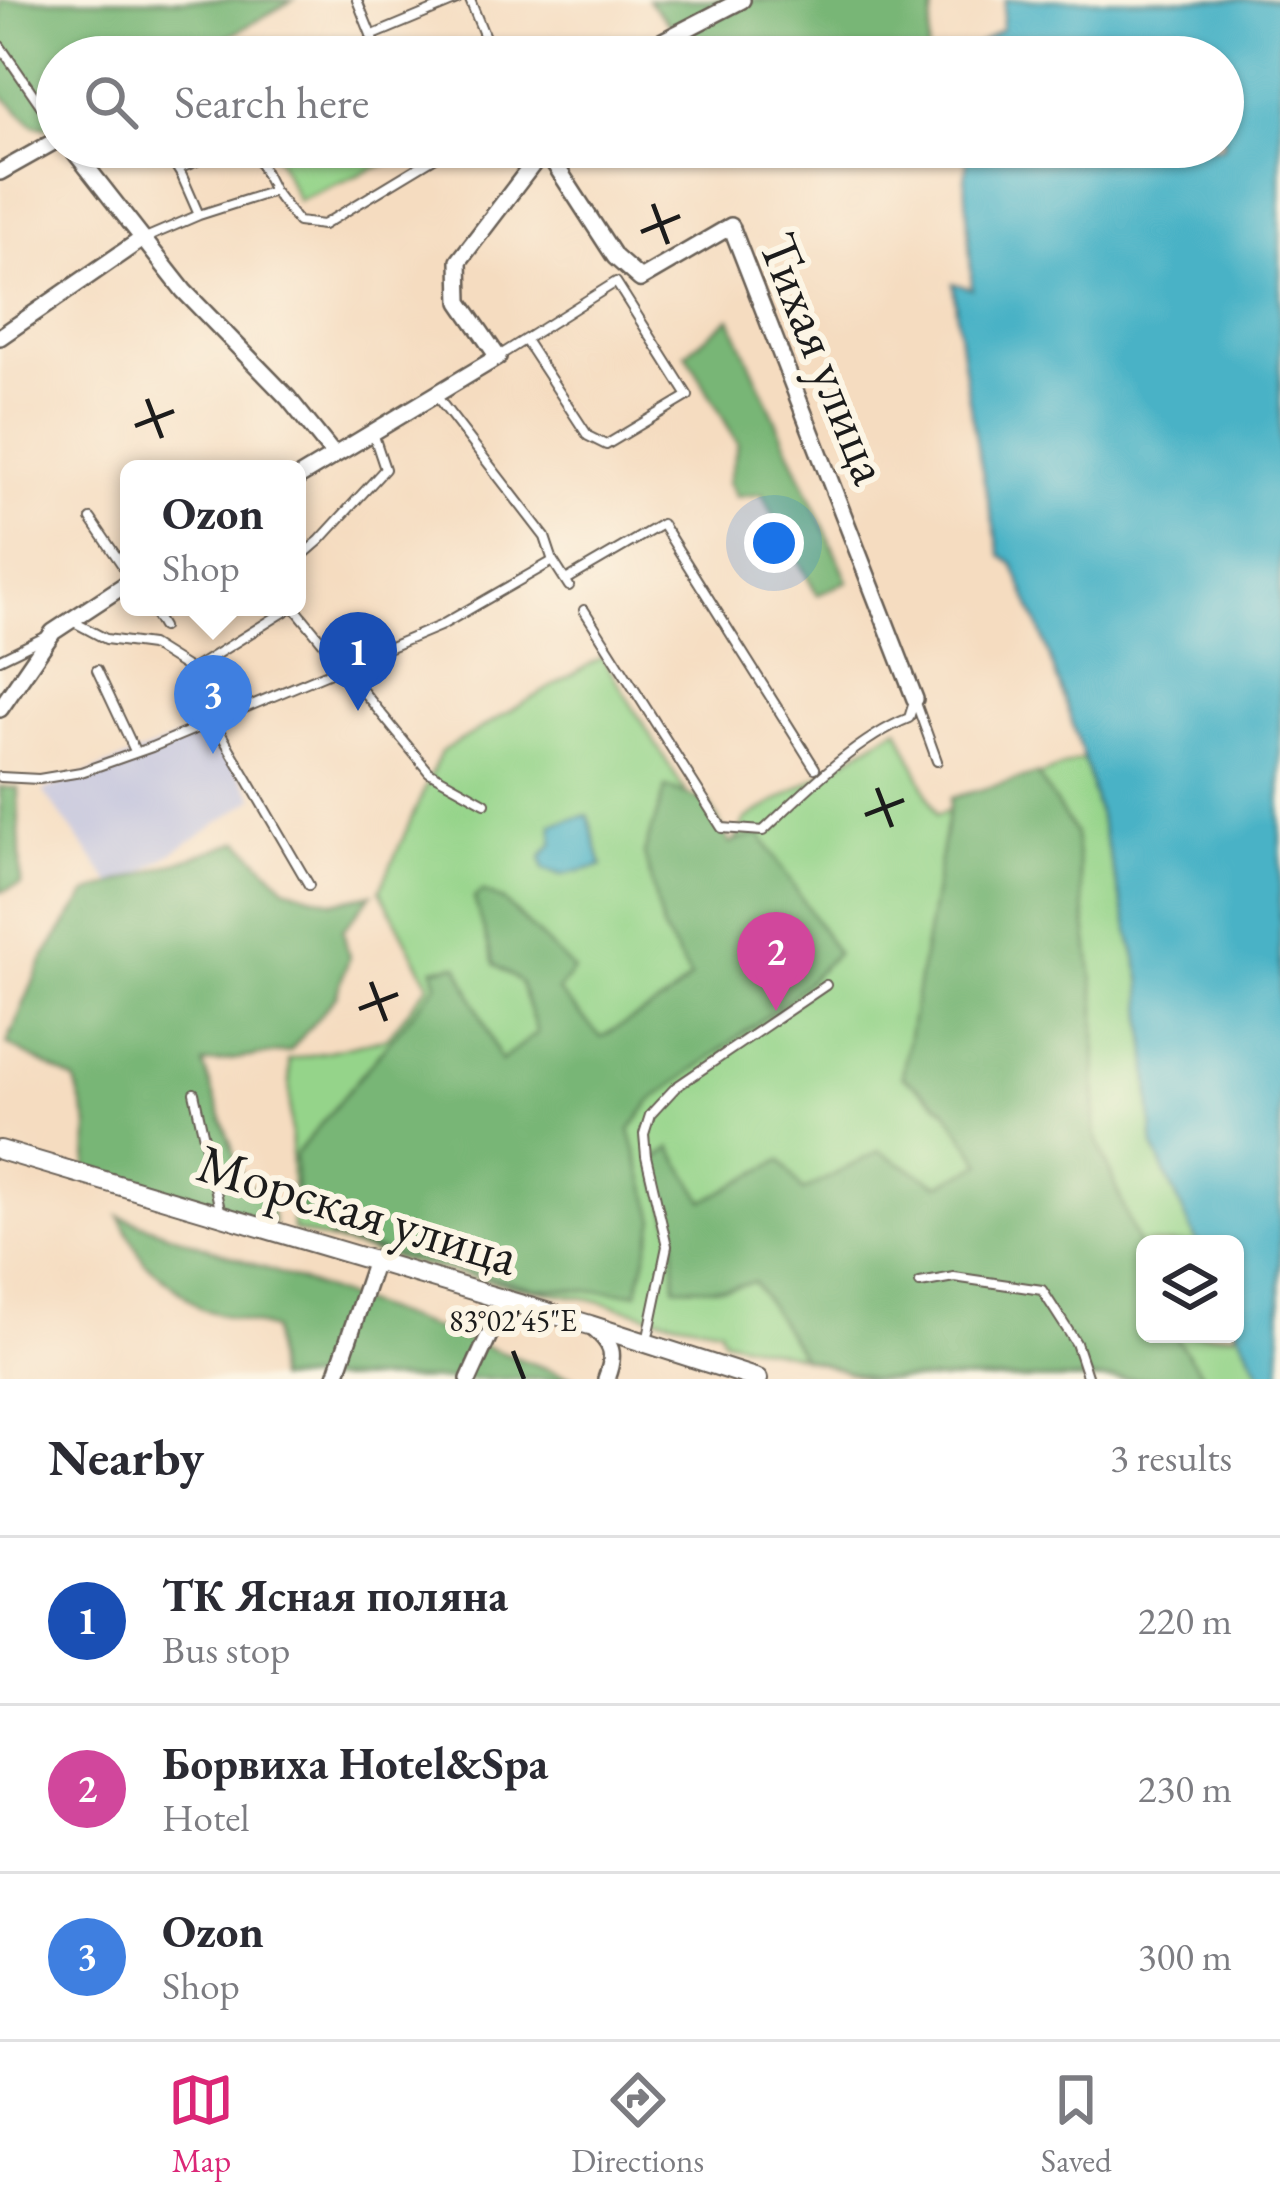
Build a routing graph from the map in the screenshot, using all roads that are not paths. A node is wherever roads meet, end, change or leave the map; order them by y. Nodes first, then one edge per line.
1 (357, 0) edge
2 (458, 0) edge
3 (470, 0) edge
4 (742, 0) edge
5 (371, 36) joint
6 (485, 36) edge
7 (673, 36) edge
8 (0, 46) edge
9 (36, 98) edge
10 (36, 152) edge
11 (87, 168) edge
12 (262, 168) edge
13 (417, 168) edge
14 (531, 168) edge
15 (559, 168) edge
16 (178, 169) edge
17 (0, 172) edge
18 (274, 191) junction
19 (199, 215) junction
20 (142, 239) junction
21 (0, 337) edge
22 (525, 340) junction
23 (497, 357) junction
24 (435, 394) junction
25 (372, 432) junction
26 (334, 455) junction
27 (306, 472) edge
28 (91, 519) dead end
29 (306, 552) edge
30 (554, 561) junction
31 (120, 564) edge
32 (120, 584) edge
33 (584, 610) dead end
34 (155, 616) edge
35 (278, 616) edge
36 (300, 616) edge
37 (69, 620) junction
38 (162, 627) dead end
39 (53, 632) junction
40 (0, 659) edge
41 (342, 668) junction
42 (97, 670) dead end
43 (915, 699) junction
44 (0, 709) edge
45 (214, 722) junction
46 (135, 751) junction
47 (937, 761) dead end
48 (814, 768) dead end
49 (0, 777) edge
50 (485, 803) dead end
51 (309, 885) dead end
52 (826, 985) dead end
53 (194, 1093) dead end
54 (0, 1150) edge
55 (221, 1216) junction
56 (374, 1261) junction
57 (920, 1282) dead end
58 (505, 1300) junction
59 (590, 1325) junction
60 (647, 1343) junction
61 (335, 1379) edge
62 (469, 1379) edge
63 (606, 1379) edge
64 (758, 1379) edge
65 (1088, 1379) edge

1 - 5 lane
2 - 5 lane
3 - 6 lane
4 - 7 street
8 - 9 lane
10 - 17 street
11 - 20 street
12 - 18 lane
13 - 18 lane
14 - 23 street
15 - 43 street, Тихая улица
16 - 19 lane
18 - 19 lane
19 - 20 lane
20 - 21 street
20 - 26 street
22 - 22 lane
22 - 23 lane
23 - 24 street
24 - 25 street
24 - 30 lane
25 - 26 street
25 - 29 lane
26 - 27 street
28 - 31 lane
30 - 41 lane
30 - 48 lane
32 - 37 street
33 - 43 lane
34 - 38 lane
35 - 37 lane
36 - 41 lane
37 - 39 street
39 - 40 lane
39 - 44 street
41 - 45 lane
41 - 50 lane
42 - 46 lane
43 - 47 lane
45 - 46 lane
45 - 51 lane
46 - 49 lane
52 - 60 lane
53 - 55 lane
54 - 55 street, Морская улица
55 - 56 street, Морская улица
56 - 58 street, Морская улица
56 - 61 street
57 - 65 lane
58 - 59 street, Морская улица
58 - 62 street
59 - 60 street, Морская улица
59 - 63 street
60 - 64 street, Морская улица

